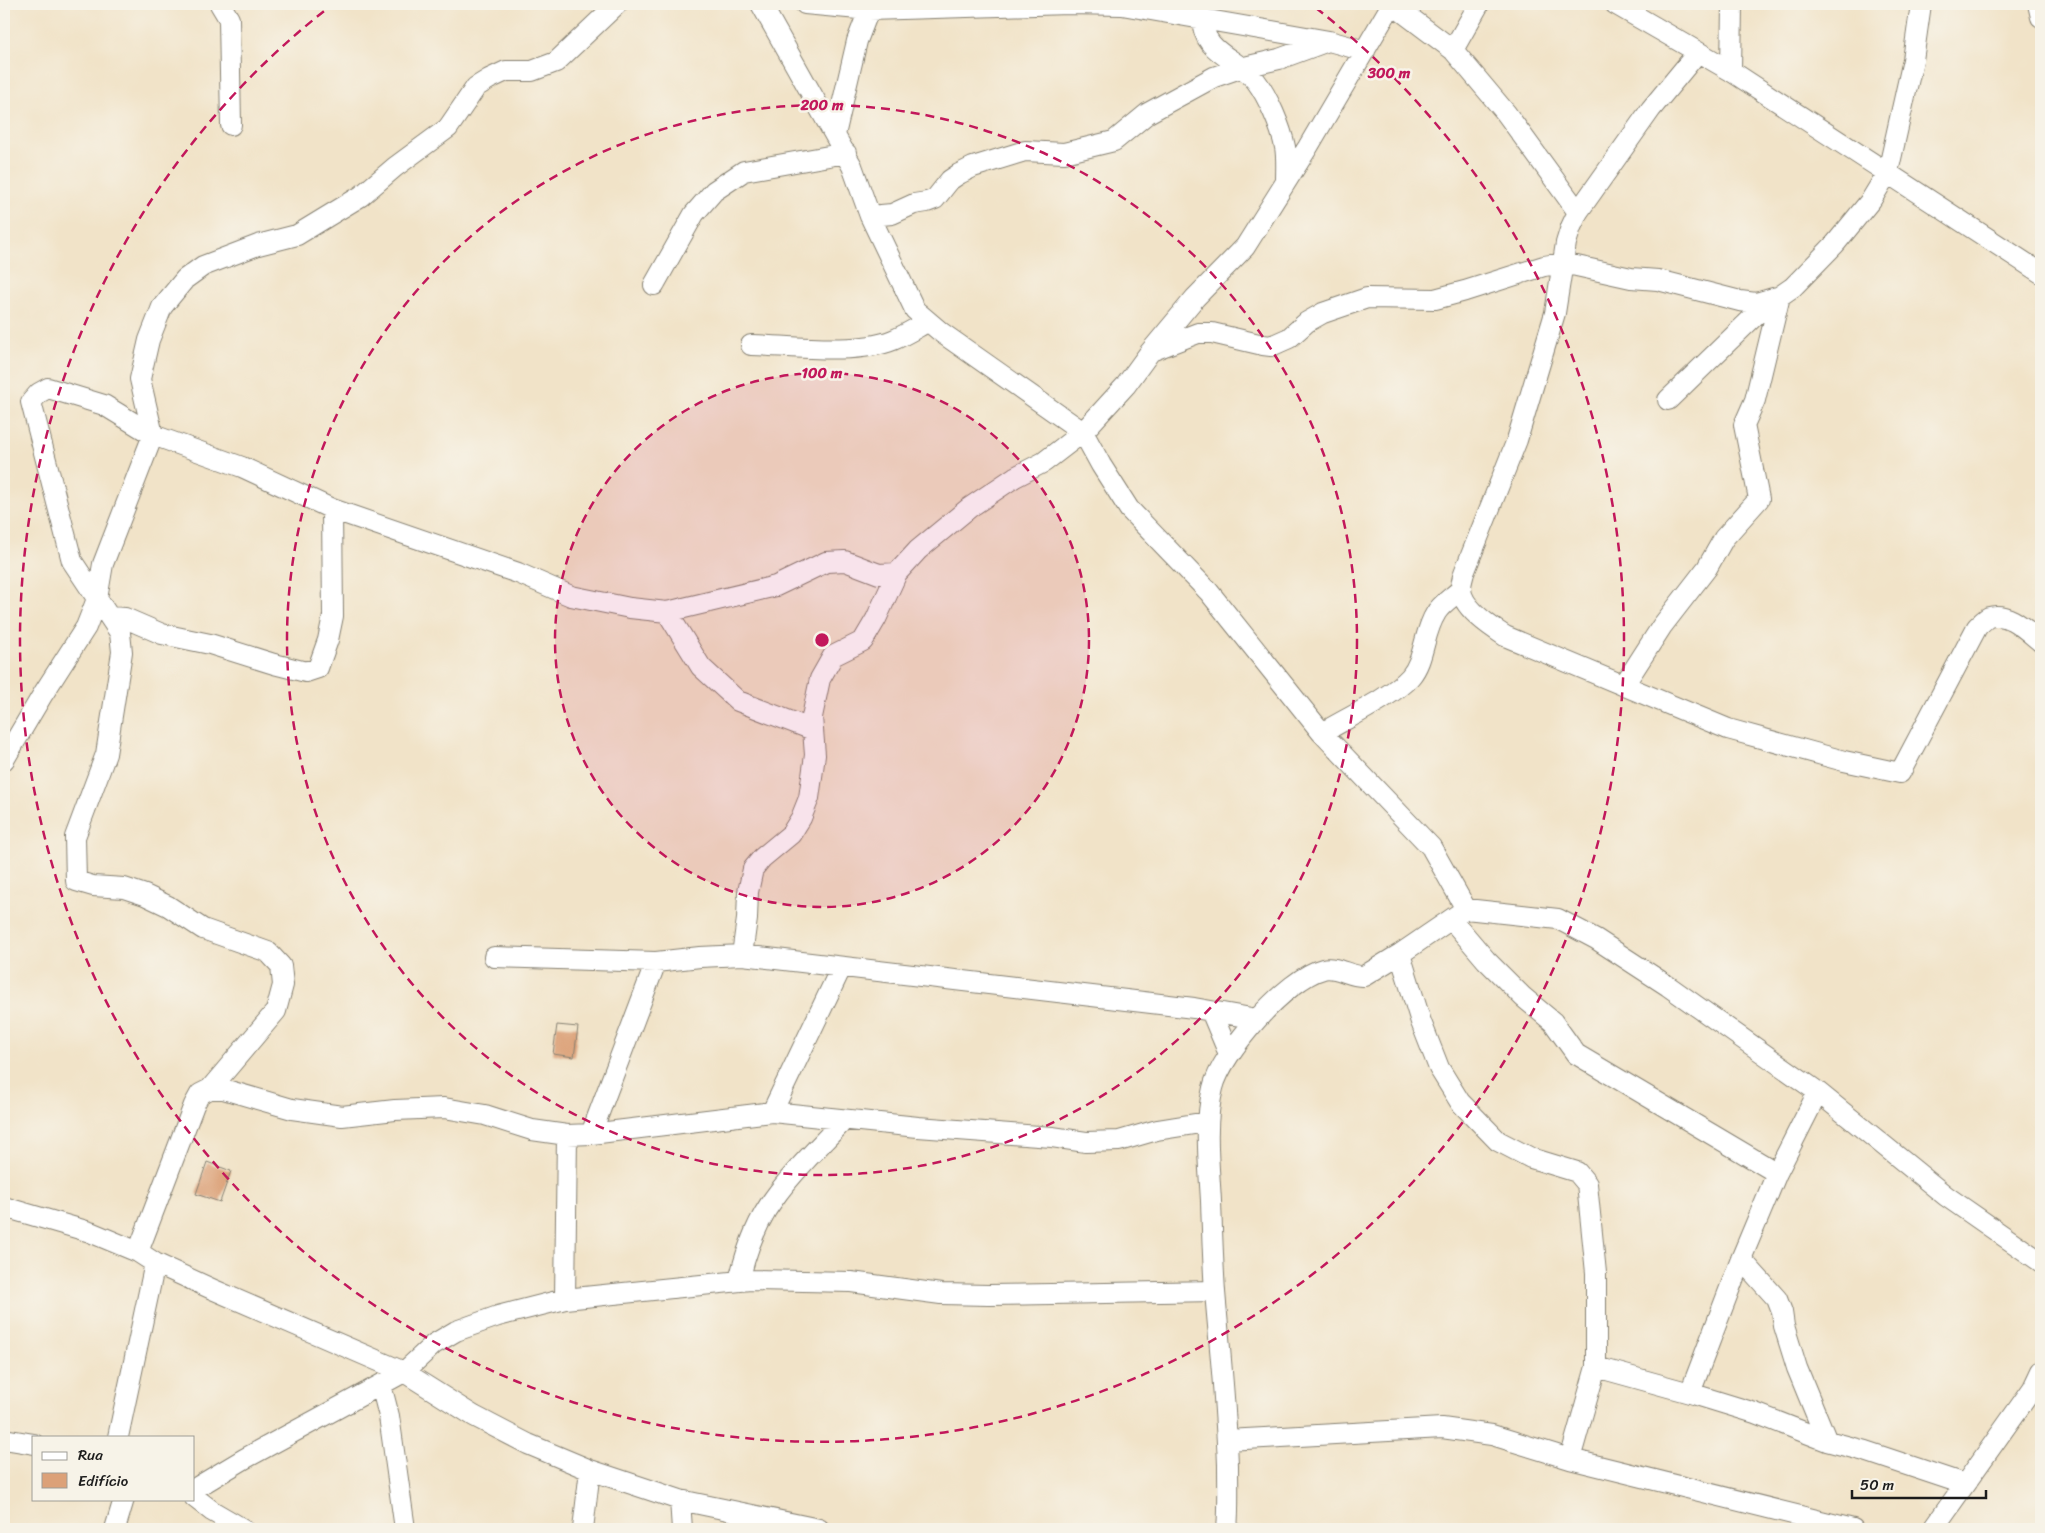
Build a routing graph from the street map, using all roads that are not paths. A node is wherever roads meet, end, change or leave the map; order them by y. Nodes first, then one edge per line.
1 (220, 4) edge
2 (761, 4) edge
3 (805, 4) edge
4 (1392, 4) edge
5 (1479, 4) edge
6 (1615, 4) edge
7 (1732, 4) edge
8 (1921, 4) edge
9 (2038, 4) edge
10 (911, 6) edge
11 (1155, 7) edge
12 (605, 8) edge
13 (869, 10) junction
14 (1202, 17) junction
15 (2041, 17) edge
16 (1329, 41) junction
17 (1453, 50) junction
18 (1366, 51) junction
19 (1698, 52) junction
20 (1240, 68) junction
21 (1730, 72) junction
22 (230, 125) dead end
23 (835, 136) junction
24 (846, 153) junction
25 (1888, 172) junction
26 (1286, 182) junction
27 (1578, 212) junction
28 (870, 216) junction
29 (1563, 263) junction
30 (2041, 273) edge
31 (654, 285) dead end
32 (1777, 297) junction
33 (927, 322) junction
34 (751, 345) dead end
35 (1150, 352) junction
36 (1668, 400) dead end
37 (1083, 432) junction
38 (153, 435) junction
39 (332, 509) junction
40 (897, 573) junction
41 (1461, 589) junction
42 (97, 599) junction
43 (667, 612) junction
44 (110, 617) junction
45 (2041, 642) edge
46 (1624, 685) junction
47 (813, 730) junction
48 (1322, 733) junction
49 (4, 760) edge
50 (1459, 914) junction
51 (1400, 954) junction
52 (742, 955) junction
53 (494, 957) dead end
54 (656, 962) junction
55 (841, 968) junction
56 (1211, 1012) junction
57 (1257, 1019) junction
58 (1229, 1054) junction
59 (210, 1089) junction
60 (1818, 1092) junction
61 (772, 1112) junction
62 (844, 1120) junction
63 (1208, 1122) junction
64 (591, 1134) junction
65 (567, 1135) junction
66 (1777, 1173) junction
67 (4, 1207) edge
68 (138, 1252) junction
69 (1741, 1259) junction
70 (2041, 1262) edge
71 (156, 1263) junction
72 (739, 1281) junction
73 (1215, 1291) junction
74 (565, 1300) junction
75 (1596, 1367) junction
76 (2041, 1371) edge
77 (404, 1372) junction
78 (381, 1384) junction
79 (1690, 1393) junction
80 (118, 1436) edge
81 (4, 1439) edge
82 (1227, 1440) junction
83 (1827, 1441) junction
84 (32, 1444) edge
85 (1570, 1458) junction
86 (590, 1470) junction
87 (1964, 1484) junction
88 (195, 1488) edge
89 (195, 1498) edge
90 (124, 1500) edge
91 (680, 1500) junction
92 (115, 1529) edge
93 (243, 1529) edge
94 (405, 1529) edge
95 (583, 1529) edge
96 (682, 1529) edge
97 (820, 1529) edge
98 (1227, 1529) edge
99 (1853, 1529) edge
100 (1933, 1529) edge

1 - 22 street
2 - 23 street
3 - 13 street
4 - 17 street
4 - 18 street
5 - 17 street
6 - 19 street
7 - 21 street
8 - 25 street
9 - 15 street
10 - 11 street
10 - 13 street
11 - 14 street
12 - 38 street
13 - 23 street
14 - 16 street
14 - 20 street
16 - 18 street
16 - 20 street
17 - 27 street
18 - 26 street
19 - 21 street
19 - 27 street
20 - 26 street
20 - 28 street
21 - 25 street
23 - 24 street
24 - 28 street
24 - 31 street
25 - 30 street
25 - 32 street
26 - 35 street
27 - 29 street
28 - 33 street
29 - 32 street
29 - 35 street
29 - 41 street
32 - 36 street
32 - 46 street
33 - 34 street
33 - 37 street
35 - 37 street
37 - 40 street
37 - 48 street
38 - 39 street
38 - 42 street
38 - 42 street
39 - 43 street
39 - 44 street
40 - 43 street
40 - 47 street
41 - 46 street
41 - 48 street
42 - 44 street
42 - 49 street
43 - 47 street
44 - 59 street
45 - 46 street
47 - 52 street
48 - 50 street
50 - 51 street
50 - 60 street
50 - 66 street
51 - 57 street
51 - 75 street
52 - 54 street
52 - 55 street
53 - 54 street
54 - 64 street
55 - 56 street
55 - 61 street
56 - 57 street
56 - 58 street
57 - 58 street
58 - 63 street
59 - 65 street
59 - 68 street
60 - 66 street
60 - 70 street
61 - 62 street
61 - 64 street
62 - 63 street
62 - 72 street
63 - 73 street
64 - 65 street
65 - 74 street
66 - 69 street
67 - 68 street
68 - 71 street
69 - 79 street
69 - 83 street
71 - 77 street
71 - 80 street
72 - 73 street
72 - 74 street
73 - 82 street
74 - 77 street
75 - 79 street
75 - 85 street
76 - 87 street
77 - 78 street
77 - 86 street
78 - 88 street
78 - 94 street
79 - 83 street
81 - 84 street
82 - 85 street
82 - 98 street
83 - 87 street
85 - 99 street
86 - 91 street
86 - 95 street
87 - 100 street
89 - 93 street
90 - 92 street
91 - 96 street
91 - 97 street

